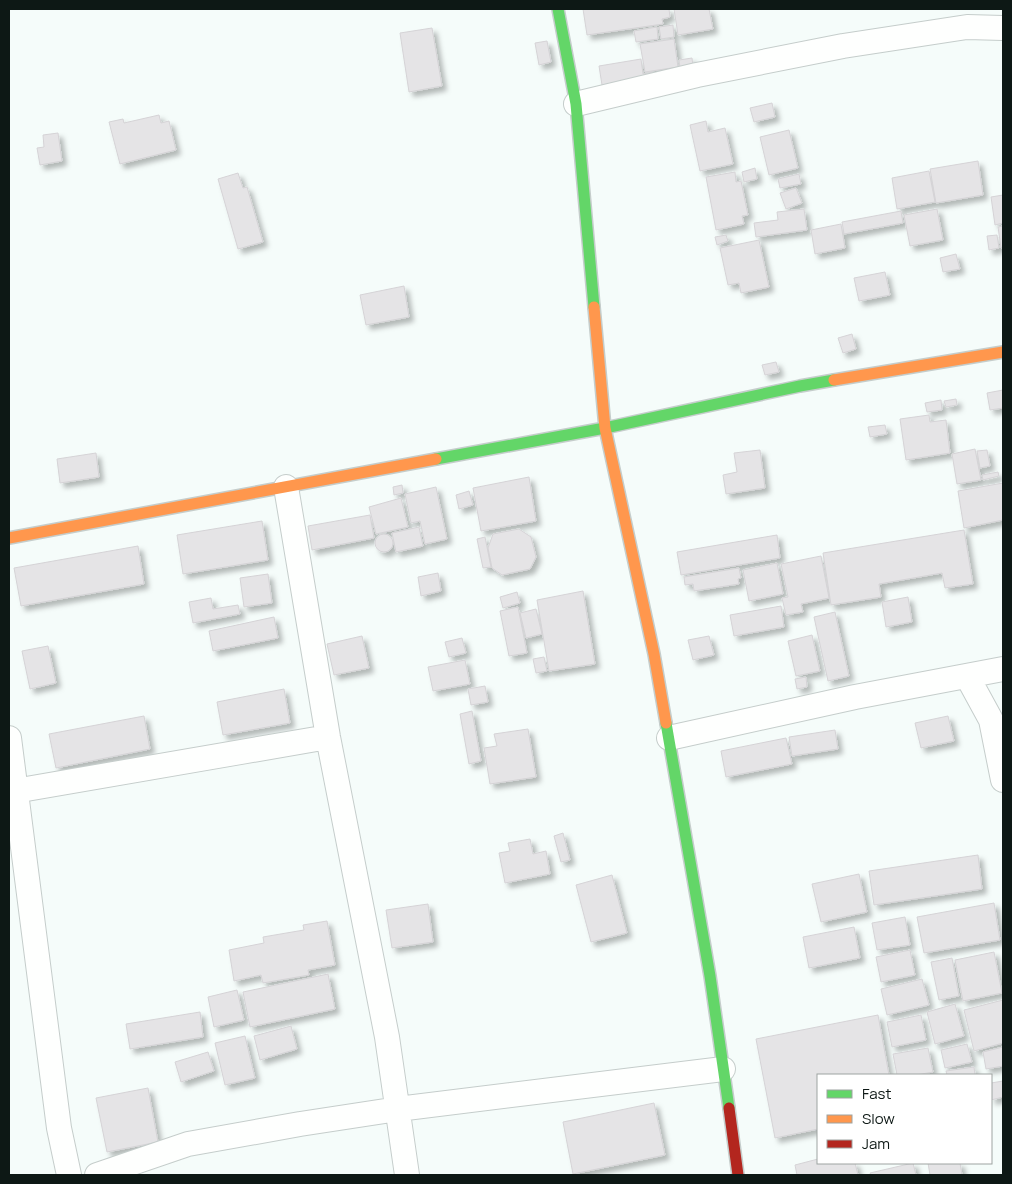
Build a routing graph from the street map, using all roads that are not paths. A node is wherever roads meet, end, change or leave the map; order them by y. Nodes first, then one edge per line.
1 (558, 9) edge
2 (1003, 28) edge
3 (576, 104) junction
4 (1003, 352) edge
5 (605, 428) junction
6 (286, 487) junction
7 (9, 538) edge
8 (1003, 669) edge
9 (967, 676) junction
10 (328, 737) junction
11 (9, 738) edge
12 (669, 738) junction
13 (1003, 780) edge
14 (12, 791) edge
15 (723, 1068) junction
16 (398, 1109) junction
17 (69, 1175) edge
18 (97, 1175) edge
19 (407, 1175) edge
20 (738, 1175) edge

1 - 3 street
2 - 3 street
3 - 5 street
4 - 5 street
5 - 6 street
5 - 12 street
6 - 7 street
6 - 10 street
8 - 9 street
9 - 12 street
9 - 13 street
10 - 14 street
10 - 16 street
11 - 14 street
12 - 15 street
14 - 17 street
15 - 16 street
15 - 20 street
16 - 18 street
16 - 19 street

